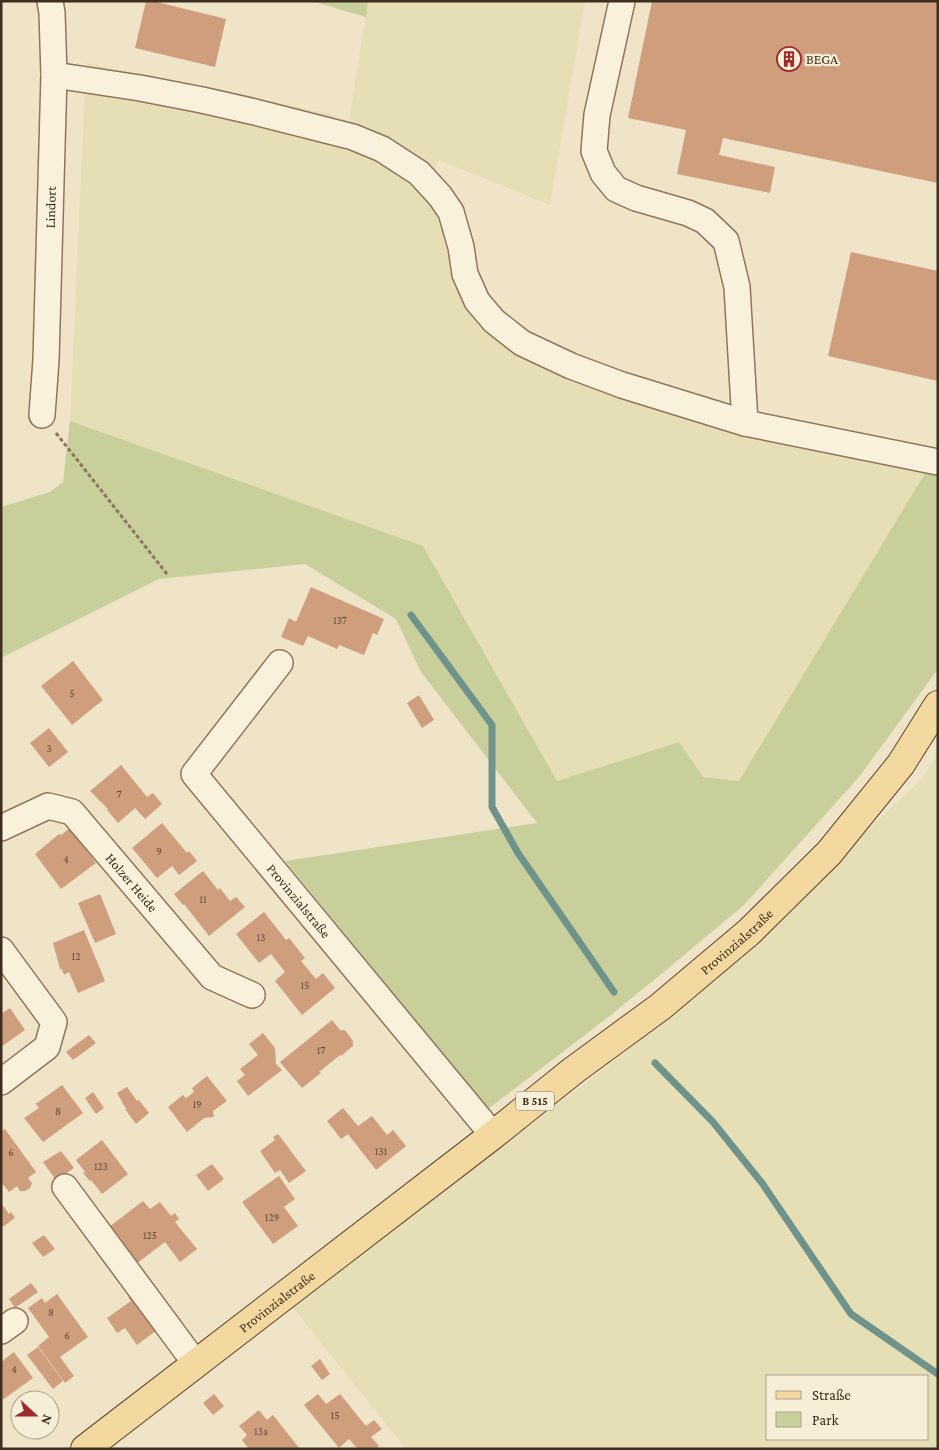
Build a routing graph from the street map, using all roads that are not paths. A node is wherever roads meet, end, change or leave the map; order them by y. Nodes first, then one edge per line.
1 (50, 1) edge
2 (622, 1) edge
3 (54, 76) junction
4 (42, 415) road end
5 (745, 423) junction
6 (938, 462) edge
7 (280, 663) dead end
8 (938, 705) edge
9 (1, 828) edge
10 (1, 950) edge
11 (252, 995) dead end
12 (1, 1082) edge
13 (493, 1135) junction
14 (65, 1187) dead end
15 (196, 1364) junction
16 (85, 1449) edge

1 - 3 street, Lindort
2 - 5 street
3 - 4 street, Lindort
3 - 5 street
5 - 6 street
7 - 13 street, Provinzialstraße
8 - 13 main road, Provinzialstraße / B 515
9 - 11 street, Holzer Heide
10 - 12 street
13 - 15 main road, Provinzialstraße / B 515
14 - 15 street
15 - 16 main road, Provinzialstraße / B 515

